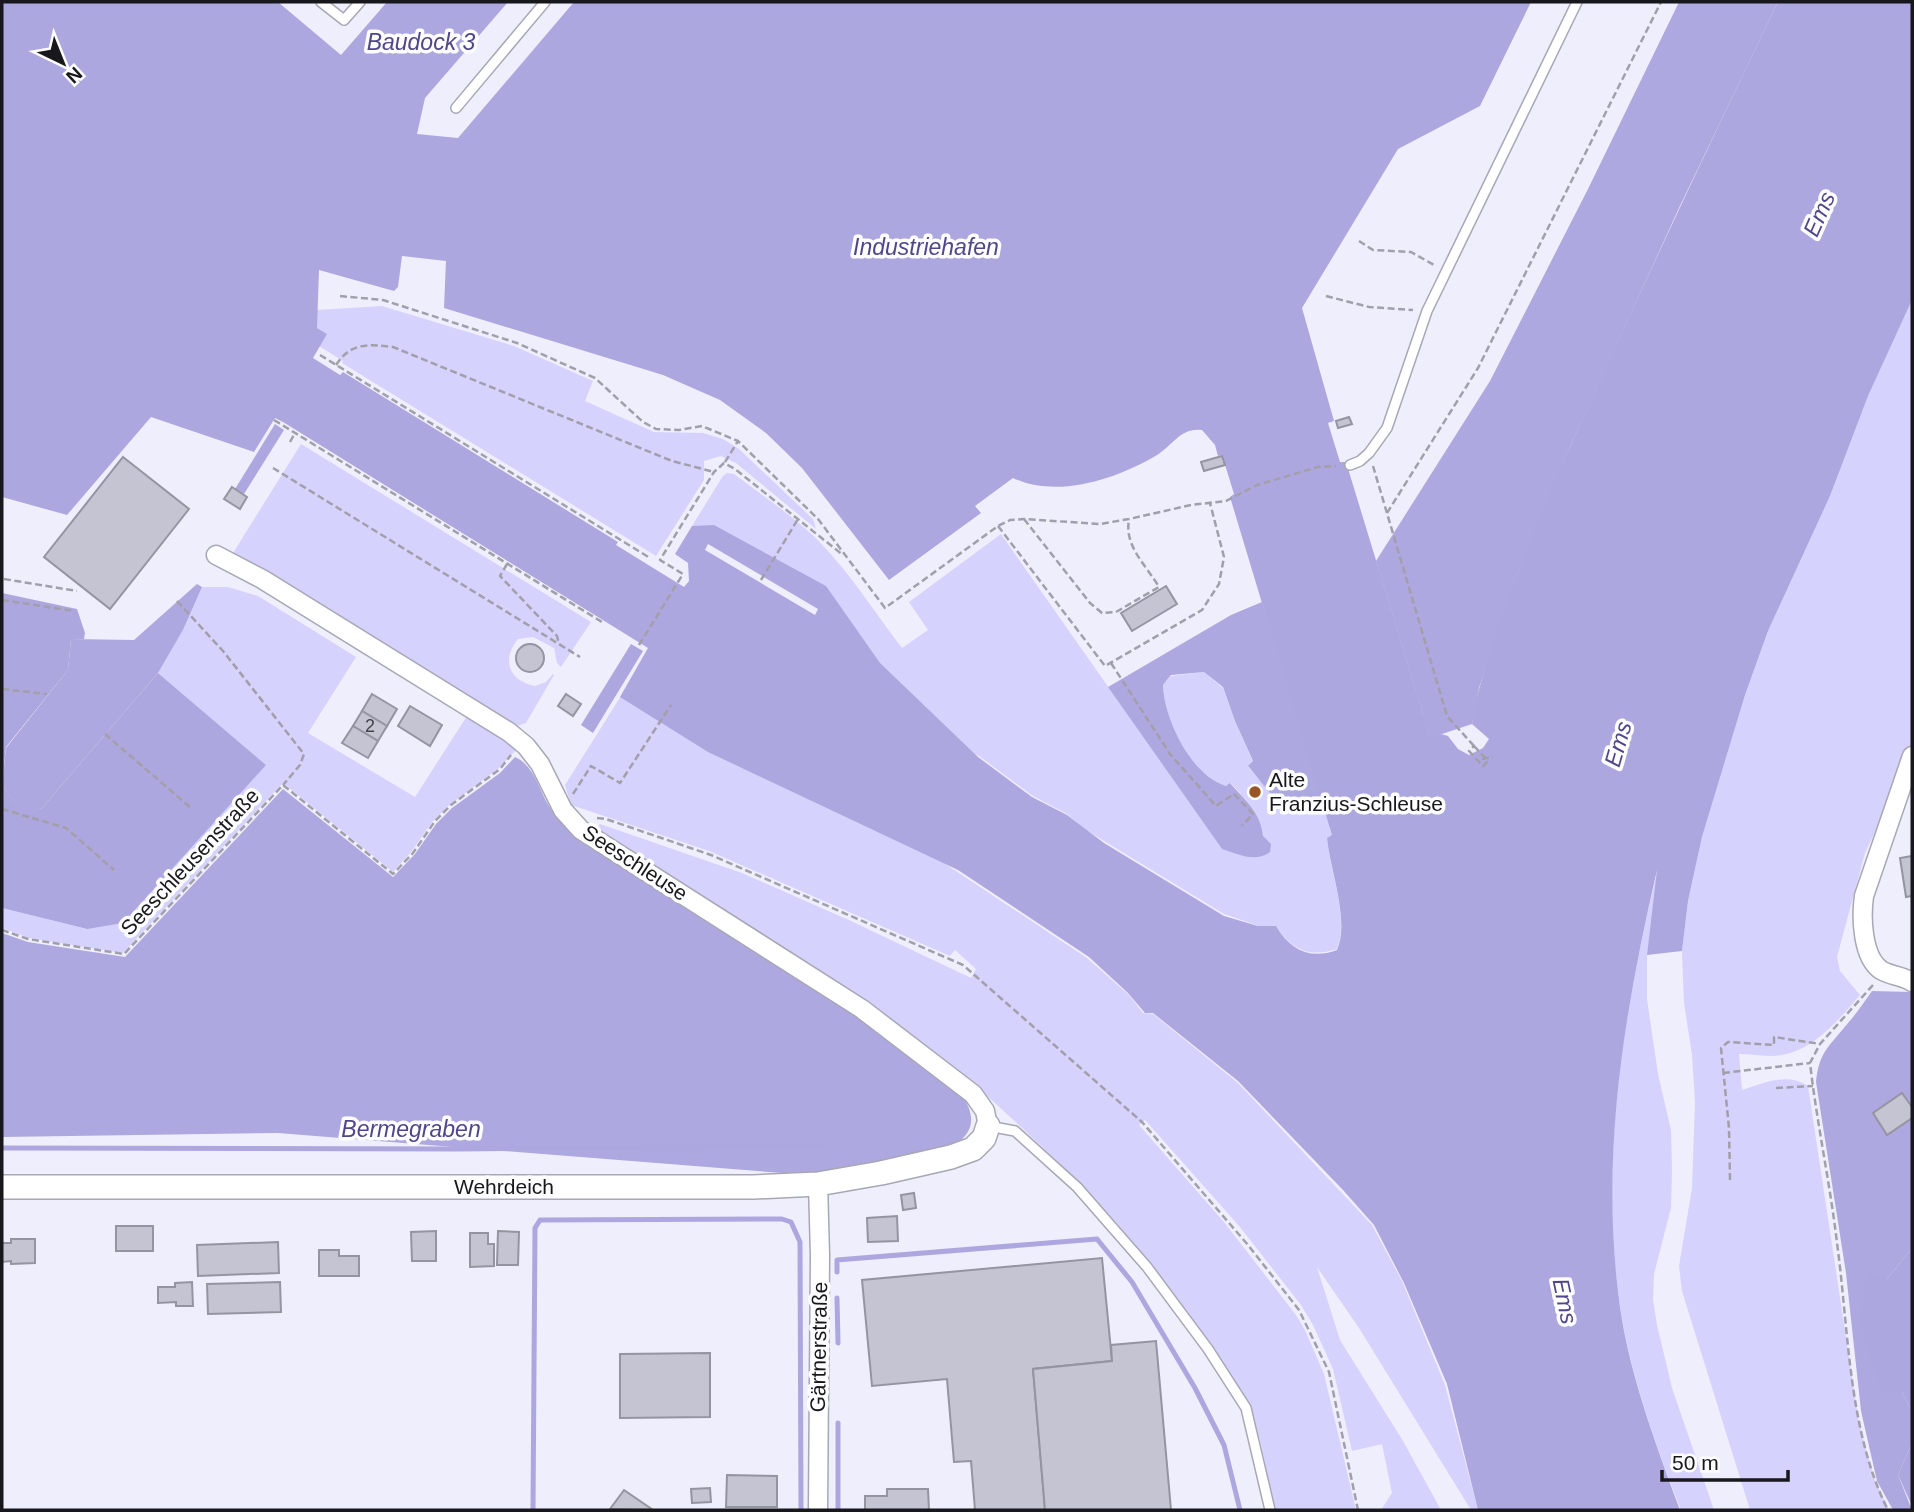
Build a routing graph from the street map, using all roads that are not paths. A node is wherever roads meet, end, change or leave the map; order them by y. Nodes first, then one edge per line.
1 (321, 2) edge
2 (360, 2) edge
3 (545, 2) edge
4 (1577, 2) edge
5 (456, 108) dead end
6 (1350, 465) road end
7 (216, 555) dead end
8 (1912, 756) edge
9 (1912, 982) edge
10 (988, 1126) junction
11 (818, 1184) junction
12 (2, 1187) edge
13 (818, 1510) edge
14 (1270, 1510) edge

1 - 2 lane
3 - 5 lane
4 - 6 lane
7 - 10 street, Seeschleuse
8 - 9 street
10 - 11 street, Wehrdeich
10 - 14 lane
11 - 12 street, Wehrdeich
11 - 13 street, Gärtnerstraße

